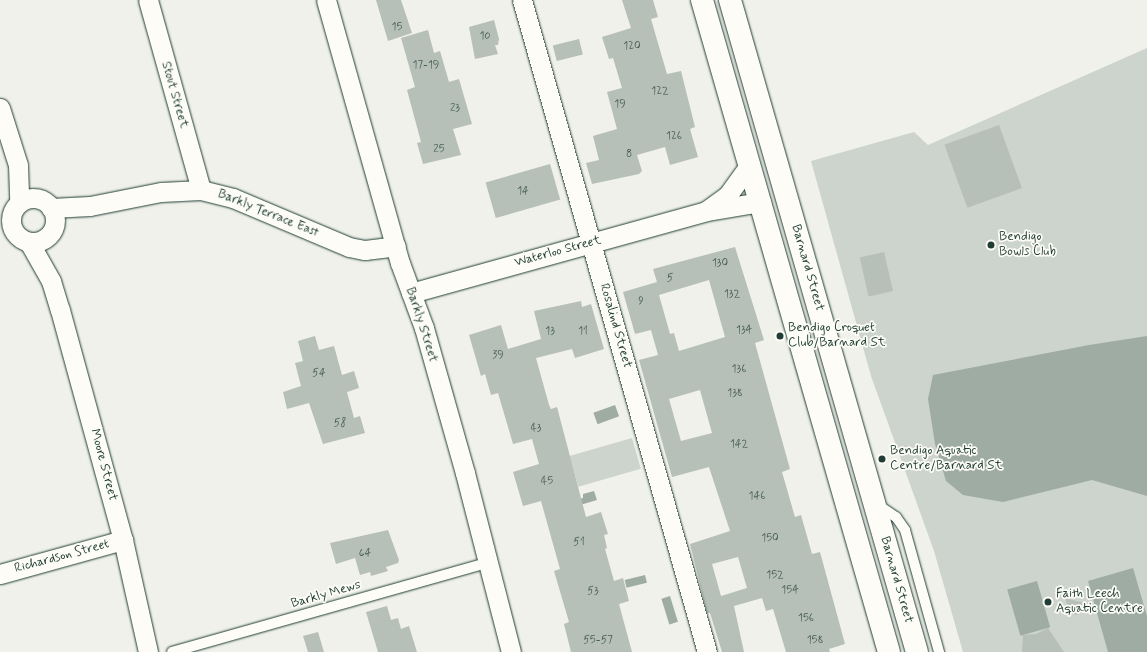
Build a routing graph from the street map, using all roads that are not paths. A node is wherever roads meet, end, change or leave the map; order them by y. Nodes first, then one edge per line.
1 (148, 0) edge
2 (326, 0) edge
3 (522, 0) edge
4 (730, 0) edge
5 (704, 3) edge
6 (736, 22) junction
7 (0, 108) edge
8 (750, 164) junction
9 (18, 165) junction
10 (200, 190) junction
11 (761, 202) junction
12 (706, 211) junction
13 (10, 214) edge
14 (49, 218) junction
15 (15, 238) edge
16 (591, 243) junction
17 (396, 246) junction
18 (51, 281) junction
19 (410, 293) junction
20 (851, 424) junction
21 (874, 503) junction
22 (124, 540) junction
23 (487, 563) junction
24 (0, 574) edge
25 (875, 602) junction
26 (909, 624) junction
27 (148, 652) edge
28 (172, 652) edge
29 (511, 652) edge
30 (708, 652) edge
31 (889, 652) edge
32 (908, 652) edge
33 (917, 652) edge
34 (939, 652) edge

1 - 10 street, Stout Street
2 - 17 street, Barkly Street
3 - 16 street, Rosalind Street
4 - 6 main road, Barnard Street
5 - 8 main road, Barnard Street
6 - 11 main road
6 - 20 main road, Barnard Street
7 - 9 street
8 - 11 main road, Barnard Street
8 - 12 street, Waterloo Street
9 - 13 street, Moore Street
9 - 14 street
10 - 14 street, Barkly Terrace East
10 - 17 street, Barkly Terrace East
11 - 12 street, Waterloo Street
11 - 25 main road, Barnard Street
12 - 16 street, Waterloo Street
13 - 14 street
13 - 15 street, Moore Street
14 - 15 street
14 - 18 street, Moore Street
15 - 18 street, Moore Street
16 - 19 street, Waterloo Street
16 - 30 street, Rosalind Street
17 - 19 street, Barkly Street
18 - 22 street, Moore Street
19 - 23 street, Barkly Street
20 - 21 main road, Barnard Street
20 - 25 main road
21 - 26 main road, Barnard Street
21 - 34 lane
22 - 24 street, Richardson Street
22 - 27 street, Moore Street
23 - 28 lane, Barkly Mews
23 - 29 street, Barkly Street
25 - 31 main road, Barnard Street
26 - 32 main road
26 - 33 main road, Barnard Street

